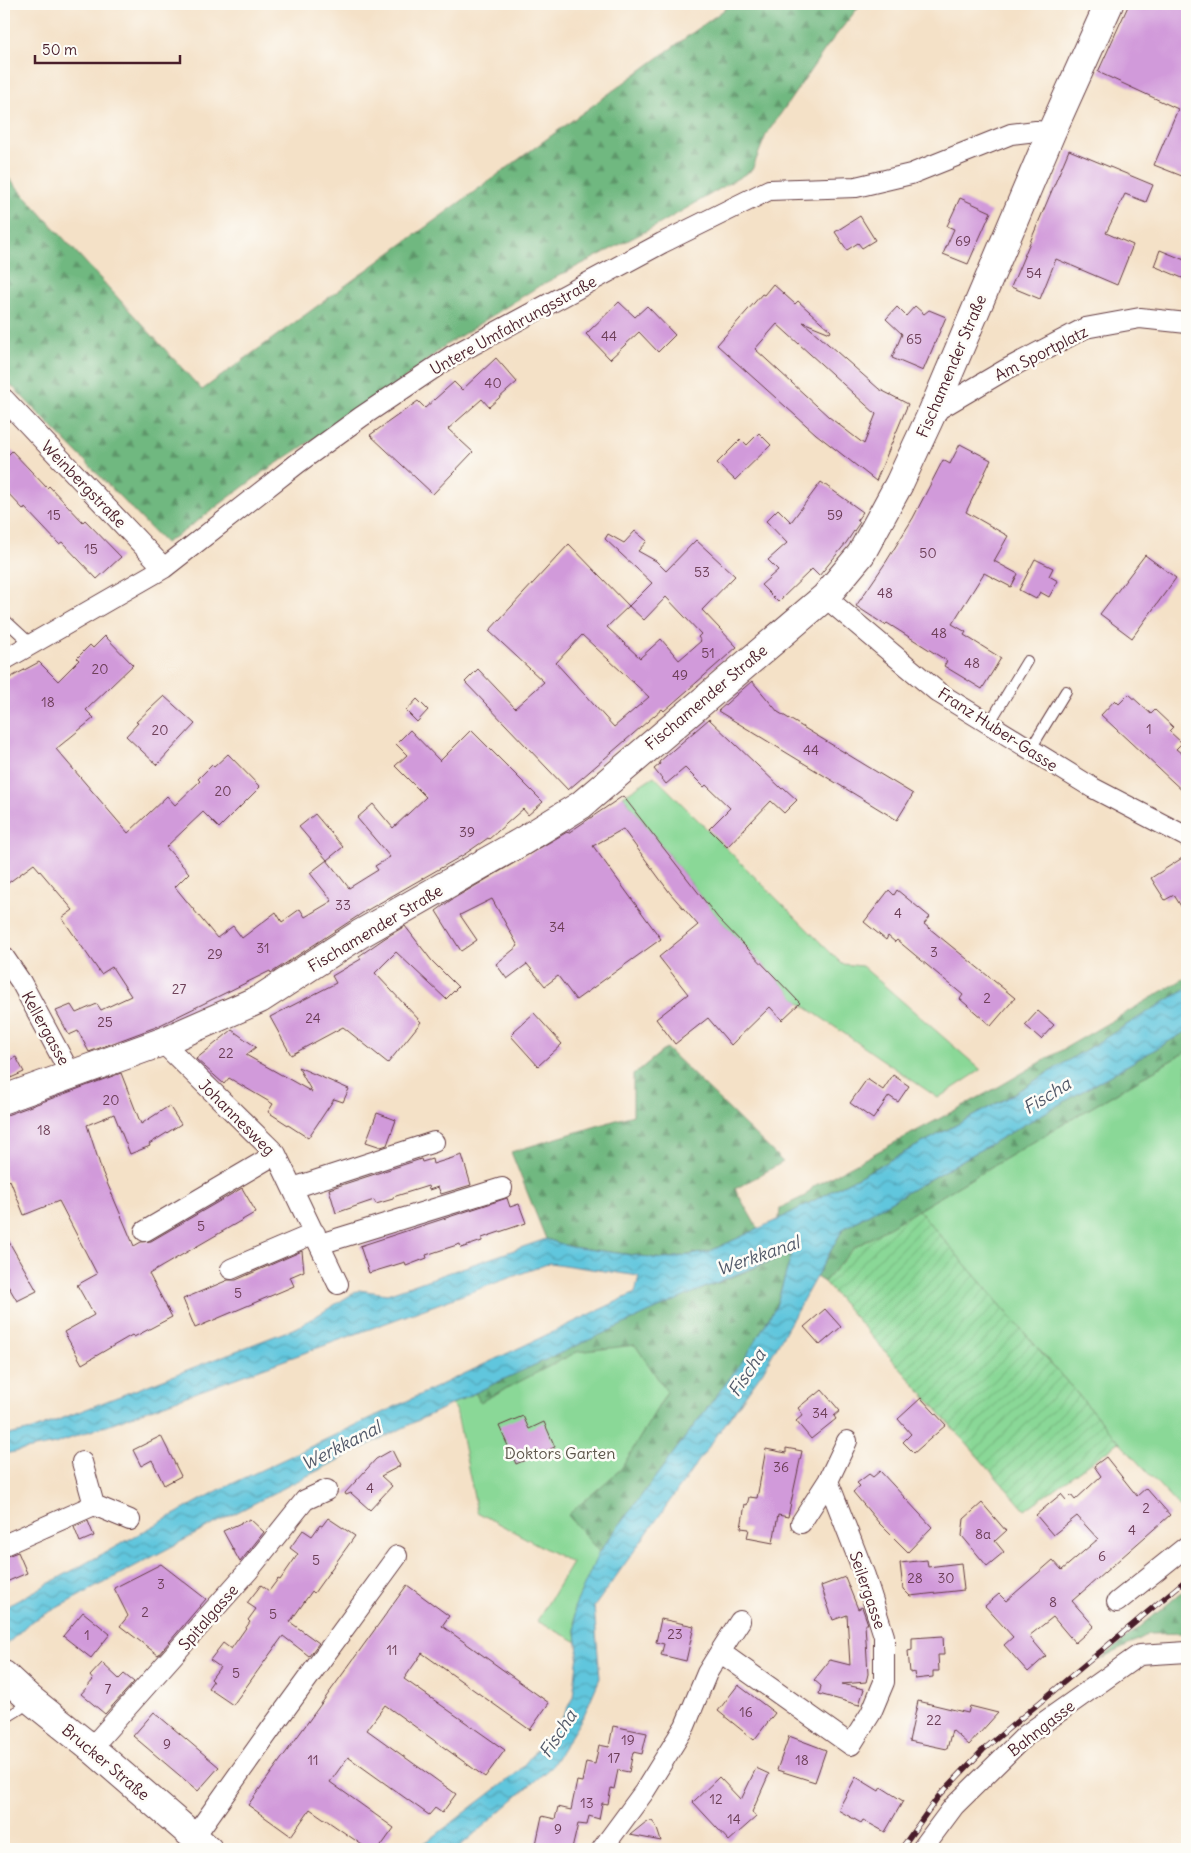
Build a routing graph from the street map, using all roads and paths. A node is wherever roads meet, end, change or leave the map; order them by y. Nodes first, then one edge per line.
1 (1109, 4) edge
2 (1051, 133) junction
3 (1187, 323) edge
4 (4, 400) edge
5 (932, 413) junction
6 (164, 568) junction
7 (825, 597) junction
8 (4, 619) edge
9 (31, 644) junction
10 (4, 660) edge
11 (1028, 661) dead end
12 (1066, 691) dead end
13 (989, 724) junction
14 (1030, 750) junction
15 (1187, 837) edge
16 (4, 957) edge
17 (162, 1042) junction
18 (71, 1075) junction
19 (4, 1098) edge
20 (434, 1142) dead end
21 (276, 1154) junction
22 (293, 1188) junction
23 (502, 1188) dead end
24 (145, 1231) dead end
25 (318, 1239) junction
26 (231, 1269) dead end
27 (338, 1284) dead end
28 (847, 1442) dead end
29 (82, 1462) dead end
30 (828, 1481) junction
31 (327, 1490) dead end
32 (94, 1505) junction
33 (130, 1520) dead end
34 (801, 1523) dead end
35 (4, 1545) edge
36 (1187, 1546) edge
37 (397, 1556) dead end
38 (1116, 1602) dead end
39 (740, 1621) dead end
40 (720, 1652) junction
41 (1187, 1652) edge
42 (4, 1675) edge
43 (30, 1699) junction
44 (4, 1719) edge
45 (91, 1748) junction
46 (201, 1843) edge
47 (602, 1849) edge
48 (922, 1849) edge

1 - 2 main road, Fischamender Straße
2 - 5 main road, Fischamender Straße
2 - 6 street, Untere Umfahrungsstraße
3 - 5 street, Am Sportplatz
4 - 6 street, Weinbergstraße
5 - 7 main road, Fischamender Straße
6 - 9 street, Untere Umfahrungsstraße
7 - 13 street, Franz Huber-Gasse
7 - 17 main road, Fischamender Straße
8 - 9 lane
9 - 10 street, Untere Umfahrungsstraße
11 - 13 lane
12 - 14 lane
13 - 14 street, Franz Huber-Gasse
14 - 15 street, Franz Huber-Gasse
16 - 18 street, Kellergasse
17 - 18 main road, Fischamender Straße
17 - 21 street, Johannesweg
18 - 19 main road, Fischamender Straße
20 - 22 street
21 - 22 street, Johannesweg
21 - 24 street
22 - 25 street, Johannesweg
23 - 25 street
25 - 26 street
25 - 27 street, Johannesweg
28 - 30 street
29 - 32 street
30 - 34 street
30 - 40 street, Seilergasse
31 - 45 street, Spitalgasse
32 - 33 street
32 - 35 street
36 - 38 street
37 - 46 street
39 - 40 street
40 - 47 street
41 - 48 street, Bahngasse
42 - 43 main road, Brucker Straße
43 - 44 lane
43 - 45 main road, Brucker Straße
45 - 46 main road, Brucker Straße

